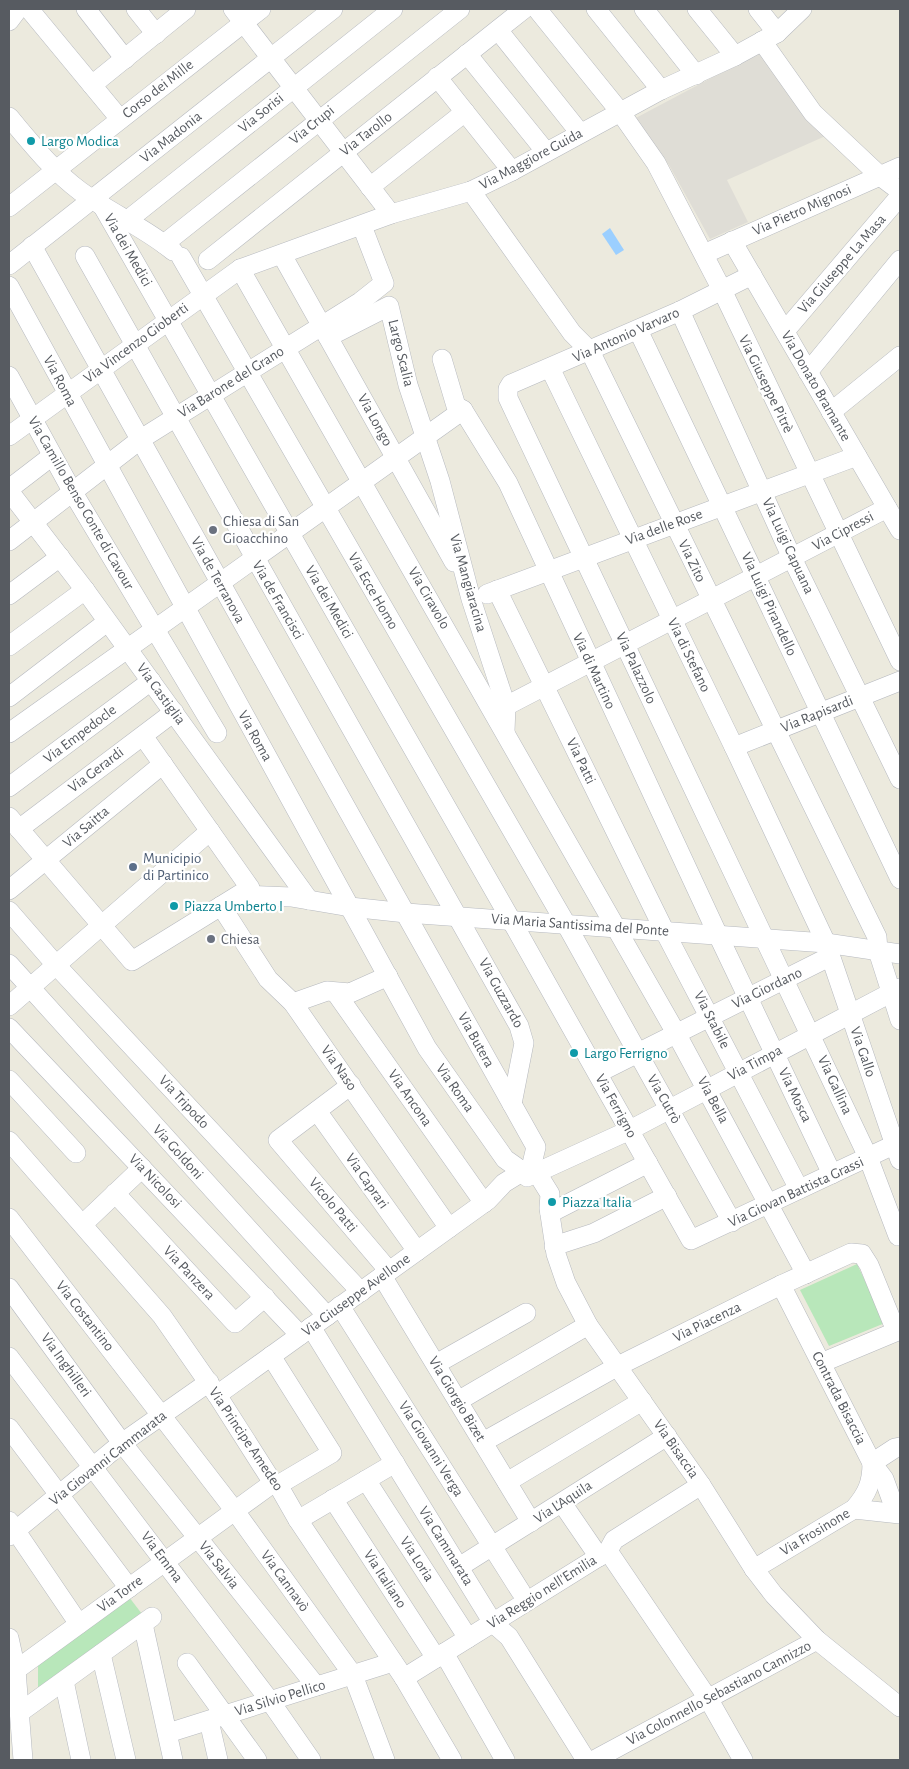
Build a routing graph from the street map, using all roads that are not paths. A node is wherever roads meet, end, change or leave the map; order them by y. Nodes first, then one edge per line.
1 (29, 9) edge
2 (86, 9) edge
3 (136, 9) edge
4 (186, 9) edge
5 (261, 9) edge
6 (333, 9) edge
7 (394, 9) edge
8 (460, 9) edge
9 (524, 9) edge
10 (537, 9) edge
11 (596, 9) edge
12 (644, 9) edge
13 (698, 9) edge
14 (758, 9) edge
15 (802, 9) edge
16 (238, 16) edge
17 (498, 30) junction
18 (156, 34) junction
19 (769, 37) junction
20 (467, 54) junction
21 (735, 56) junction
22 (271, 58) junction
23 (125, 59) junction
24 (696, 75) junction
25 (437, 77) junction
26 (92, 85) junction
27 (294, 87) junction
28 (661, 90) junction
29 (465, 112) junction
30 (620, 113) junction
31 (9, 117) edge
32 (120, 119) junction
33 (319, 119) junction
34 (580, 133) junction
35 (546, 152) junction
36 (342, 153) junction
37 (900, 167) edge
38 (55, 170) junction
39 (512, 171) junction
40 (880, 176) junction
41 (370, 187) junction
42 (471, 191) junction
43 (900, 191) edge
44 (900, 196) edge
45 (97, 202) junction
46 (9, 207) edge
47 (391, 214) junction
48 (129, 219) junction
49 (362, 226) junction
50 (732, 241) junction
51 (164, 244) junction
52 (32, 246) junction
53 (704, 254) junction
54 (282, 255) junction
55 (85, 256) dead end
56 (180, 257) junction
57 (208, 260) junction
58 (900, 260) edge
59 (9, 264) edge
60 (240, 269) junction
61 (752, 275) junction
62 (9, 286) edge
63 (722, 290) junction
64 (202, 296) junction
65 (680, 311) junction
66 (168, 320) junction
67 (638, 330) junction
68 (785, 331) junction
69 (325, 332) junction
70 (134, 344) junction
71 (286, 349) junction
72 (590, 352) junction
73 (900, 356) edge
74 (442, 359) dead end
75 (102, 368) junction
76 (550, 368) junction
77 (248, 372) junction
78 (808, 372) junction
79 (9, 376) edge
80 (66, 393) junction
81 (211, 395) junction
82 (508, 398) joint
83 (463, 410) junction
84 (831, 412) junction
85 (176, 417) junction
86 (32, 418) junction
87 (9, 436) edge
88 (424, 436) junction
89 (141, 439) junction
90 (52, 456) junction
91 (857, 456) junction
92 (396, 458) junction
93 (105, 466) junction
94 (809, 473) junction
95 (362, 482) junction
96 (9, 490) edge
97 (72, 491) junction
98 (762, 491) junction
99 (722, 506) junction
100 (887, 508) junction
101 (325, 509) junction
102 (32, 522) junction
103 (674, 524) junction
104 (900, 530) edge
105 (838, 533) junction
106 (290, 534) junction
107 (632, 539) junction
108 (9, 541) edge
109 (60, 557) junction
110 (584, 557) junction
111 (792, 558) junction
112 (254, 559) junction
113 (548, 571) junction
114 (755, 577) junction
115 (220, 584) junction
116 (84, 590) junction
117 (497, 590) junction
118 (470, 592) junction
119 (9, 595) edge
120 (711, 600) junction
121 (184, 609) junction
122 (672, 620) junction
123 (107, 622) junction
124 (156, 628) junction
125 (625, 644) junction
126 (9, 646) edge
127 (126, 648) junction
128 (900, 661) edge
129 (590, 663) junction
130 (151, 681) junction
131 (900, 681) edge
132 (545, 687) junction
133 (9, 696) edge
134 (860, 697) junction
135 (506, 706) junction
136 (174, 712) junction
137 (820, 713) junction
138 (505, 731) junction
139 (774, 731) junction
140 (9, 733) edge
141 (217, 733) dead end
142 (143, 736) junction
143 (734, 747) junction
144 (162, 764) junction
145 (900, 779) edge
146 (9, 787) edge
147 (14, 823) edge
148 (208, 829) junction
149 (46, 860) junction
150 (900, 879) edge
151 (9, 890) edge
152 (250, 893) junction
153 (309, 900) junction
154 (350, 907) junction
155 (223, 908) junction
156 (9, 911) edge
157 (406, 913) junction
158 (458, 916) junction
159 (512, 920) junction
160 (566, 924) junction
161 (97, 925) junction
162 (617, 928) junction
163 (666, 932) junction
164 (718, 935) junction
165 (764, 939) junction
166 (827, 950) junction
167 (878, 951) junction
168 (900, 954) edge
169 (9, 964) edge
170 (56, 965) junction
171 (388, 976) junction
172 (784, 979) junction
173 (29, 988) junction
174 (895, 990) edge
175 (336, 993) junction
176 (748, 997) junction
177 (293, 1003) junction
178 (9, 1006) edge
179 (849, 1014) junction
180 (710, 1016) junction
181 (900, 1020) edge
182 (9, 1028) edge
183 (676, 1033) junction
184 (811, 1034) junction
185 (637, 1053) junction
186 (774, 1053) junction
187 (738, 1072) junction
188 (598, 1073) junction
189 (9, 1080) edge
190 (352, 1085) junction
191 (707, 1088) junction
192 (512, 1104) junction
193 (670, 1108) junction
194 (317, 1111) junction
195 (630, 1130) junction
196 (9, 1141) edge
197 (899, 1149) edge
198 (76, 1153) dead end
199 (868, 1157) junction
200 (648, 1163) junction
201 (142, 1168) junction
202 (529, 1173) junction
203 (832, 1174) junction
204 (799, 1189) junction
205 (115, 1194) junction
206 (667, 1196) junction
207 (489, 1198) junction
208 (768, 1205) junction
209 (550, 1210) junction
210 (9, 1218) edge
211 (732, 1222) junction
212 (83, 1224) junction
213 (449, 1228) junction
214 (899, 1235) edge
215 (692, 1240) joint
216 (554, 1246) junction
217 (417, 1251) junction
218 (386, 1273) junction
219 (806, 1274) junction
220 (781, 1285) junction
221 (9, 1288) edge
222 (361, 1292) junction
223 (265, 1297) junction
224 (334, 1311) junction
225 (526, 1313) dead end
226 (588, 1325) junction
227 (898, 1330) edge
228 (306, 1331) junction
229 (9, 1356) edge
230 (271, 1356) junction
231 (822, 1363) junction
232 (436, 1364) junction
233 (618, 1366) junction
234 (213, 1388) junction
235 (458, 1401) junction
236 (642, 1401) junction
237 (162, 1414) junction
238 (9, 1428) edge
239 (667, 1436) junction
240 (483, 1442) junction
241 (122, 1443) junction
242 (900, 1447) edge
243 (395, 1463) junction
244 (872, 1463) junction
245 (94, 1466) junction
246 (366, 1480) junction
247 (507, 1482) junction
248 (276, 1484) junction
249 (701, 1485) junction
250 (60, 1494) junction
251 (333, 1499) junction
252 (562, 1503) junction
253 (854, 1509) junction
254 (235, 1511) junction
255 (898, 1513) edge
256 (298, 1520) junction
257 (531, 1522) junction
258 (11, 1529) edge
259 (198, 1539) junction
260 (493, 1546) junction
261 (603, 1554) junction
262 (165, 1562) junction
263 (459, 1567) junction
264 (754, 1569) junction
265 (129, 1588) junction
266 (521, 1592) dead end
267 (493, 1623) junction
268 (79, 1624) junction
269 (9, 1638) edge
270 (468, 1638) junction
271 (817, 1640) junction
272 (101, 1654) junction
273 (440, 1656) junction
274 (393, 1662) junction
275 (187, 1663) dead end
276 (16, 1670) junction
277 (353, 1675) junction
278 (404, 1678) junction
279 (64, 1680) junction
280 (316, 1686) junction
281 (708, 1700) junction
282 (270, 1701) junction
283 (900, 1707) edge
284 (19, 1713) junction
285 (217, 1718) junction
286 (168, 1733) junction
287 (14, 1738) edge
288 (23, 1760) edge
289 (81, 1760) edge
290 (126, 1760) edge
291 (173, 1760) edge
292 (218, 1760) edge
293 (258, 1760) edge
294 (311, 1760) edge
295 (385, 1760) edge
296 (452, 1760) edge
297 (505, 1760) edge
298 (586, 1760) edge
299 (594, 1760) edge
300 (743, 1760) edge

1 - 26 street
2 - 23 street
3 - 18 street
4 - 18 street
5 - 16 street, Corso dei Mille
6 - 22 street, Via Madonia
7 - 27 street, Via Sorisi
8 - 33 street, Via Crupi
9 - 17 street, Via Tarollo
10 - 30 street, Via Giuseppe Pitrè
11 - 28 street
12 - 24 street
13 - 21 street
14 - 19 street
15 - 19 street, Via Maggiore Guida
16 - 22 street
16 - 32 street, Corso dei Mille
17 - 20 street, Via Tarollo
17 - 34 street
18 - 23 street
19 - 21 street, Via Maggiore Guida
19 - 40 street
20 - 25 street, Via Tarollo
20 - 35 street
21 - 24 street, Via Maggiore Guida
22 - 27 street
22 - 45 street, Via Madonia
23 - 26 street
24 - 28 street, Via Maggiore Guida
25 - 29 street
25 - 36 street, Via Tarollo
26 - 32 street
27 - 33 street
27 - 48 street, Via Sorisi
28 - 30 street, Via Maggiore Guida
29 - 39 street
29 - 41 street
30 - 34 street, Via Maggiore Guida
30 - 53 street, Via Giuseppe Pitrè
31 - 38 street
32 - 38 street, Corso dei Mille
33 - 36 street
33 - 51 street, Via Crupi
34 - 35 street, Via Maggiore Guida
35 - 39 street, Via Maggiore Guida
36 - 41 street
36 - 57 street, Via Tarollo
37 - 40 street, Via Pietro Mignosi
38 - 45 street
38 - 46 street, Corso dei Mille
39 - 42 street, Via Maggiore Guida
40 - 43 street
40 - 50 street, Via Pietro Mignosi
41 - 47 street
42 - 47 street, Via Maggiore Guida
42 - 72 street, Via Zito
44 - 68 street, Via Giuseppe La Masa
45 - 48 street
45 - 52 street, Via Madonia
45 - 66 street, Via dei Medici
47 - 49 street, Via Maggiore Guida
48 - 51 street
49 - 54 street, Via Maggiore Guida
49 - 69 street, Via Barone del Grano
50 - 53 street, Via Pietro Mignosi
50 - 61 street, Via Donato Bramante
51 - 56 street
52 - 59 street, Via Madonia
52 - 75 street, Via de Terranova
53 - 63 street, Via Giuseppe Pitrè
54 - 60 street, Via Maggiore Guida
54 - 69 street, Via Longo
55 - 70 street, Via de Francisci
56 - 57 street
56 - 64 street, Via Ecce Homo
57 - 60 street
58 - 78 street
60 - 64 street, Via Vincenzo Gioberti
60 - 71 street, Via Ciravolo
61 - 63 street, Via Antonio Varvaro
61 - 68 street, Via Donato Bramante
62 - 80 street, Via Roma
63 - 65 street, Via Antonio Varvaro
63 - 94 street, Via Giuseppe Pitrè
64 - 66 street, Via Vincenzo Gioberti
64 - 77 street, Via Ecce Homo
65 - 67 street, Via Antonio Varvaro
65 - 98 street, Via Luigi Capuana
66 - 70 street, Via Vincenzo Gioberti
66 - 81 street, Via dei Medici
67 - 72 street, Via Antonio Varvaro
67 - 99 street, Via Luigi Pirandello
68 - 78 street, Via Donato Bramante
69 - 71 street, Via Barone del Grano
69 - 88 street, Largo Scalia
69 - 92 street, Via Longo
70 - 75 street, Via Vincenzo Gioberti
70 - 85 street, Via de Francisci
71 - 77 street, Via Barone del Grano
71 - 95 street, Via Ciravolo
72 - 76 street, Via Antonio Varvaro
72 - 103 street, Via Zito
73 - 84 street
74 - 83 street, Via di Martino
75 - 80 street, Via Vincenzo Gioberti
75 - 89 street, Via de Terranova
76 - 82 street, Via Antonio Varvaro
76 - 107 street, Via di Stefano
77 - 81 street, Via Barone del Grano
77 - 101 street, Via Ecce Homo
78 - 84 street, Via Donato Bramante
79 - 86 street, Via Camillo Benso Conte di Cavour
80 - 86 street, Via Vincenzo Gioberti
80 - 93 street, Via Roma
81 - 85 street, Via Barone del Grano
81 - 106 street, Via dei Medici
82 - 110 street, Via Palazzolo
83 - 88 street
83 - 113 street, Via di Martino
84 - 91 street, Via Donato Bramante
85 - 89 street, Via Barone del Grano
85 - 112 street, Via de Francisci
86 - 87 street, Via Vincenzo Gioberti
86 - 90 street, Via Camillo Benso Conte di Cavour
88 - 92 street
88 - 118 street, Via Mangiaracina
89 - 93 street, Via Barone del Grano
89 - 115 street, Via de Terranova
90 - 96 street
90 - 97 street, Via Camillo Benso Conte di Cavour
91 - 94 street, Via delle Rose
91 - 100 street, Via Donato Bramante
92 - 95 street
92 - 118 street, Via Longo
93 - 97 street, Via Barone del Grano
93 - 121 street, Via Roma
94 - 98 street, Via delle Rose
94 - 105 street, Via Giuseppe Pitrè
95 - 101 street
95 - 138 street, Via Ciravolo
96 - 102 street, Via Castiglia
97 - 102 street, Via Barone del Grano
97 - 124 street, Via Camillo Benso Conte di Cavour
98 - 99 street, Via delle Rose
98 - 111 street, Via Luigi Capuana
99 - 103 street, Via delle Rose
99 - 114 street, Via Luigi Pirandello
100 - 104 street, Via Donato Bramante
100 - 105 street, Via Cipressi
101 - 106 street
101 - 160 street, Via Ecce Homo
102 - 108 street, Via Barone del Grano
102 - 109 street, Via Castiglia
103 - 107 street, Via delle Rose
103 - 120 street, Via Zito
105 - 111 street, Via Cipressi
105 - 128 street, Via Giuseppe Pitrè
106 - 112 street
106 - 159 street, Via dei Medici
107 - 110 street, Via delle Rose
107 - 122 street, Via di Stefano
109 - 116 street, Via Castiglia
109 - 119 street
110 - 113 street, Via delle Rose
110 - 125 street, Via Palazzolo
111 - 114 street, Via Cipressi
111 - 134 street, Via Luigi Capuana
112 - 115 street
112 - 158 street, Via de Francisci
113 - 117 street, Via delle Rose
113 - 129 street, Via di Martino
114 - 120 street, Via Cipressi
114 - 137 street, Via Luigi Pirandello
115 - 121 street
115 - 157 street, Via de Terranova
116 - 123 street, Via Castiglia
116 - 126 street
117 - 118 street, Via delle Rose
117 - 132 street, Via Patti
118 - 135 street, Via Mangiaracina
120 - 122 street, Via Cipressi
120 - 139 street, Via Zito
121 - 124 street
121 - 154 street, Via Roma
122 - 125 street, Via Cipressi
122 - 143 street, Via di Stefano
123 - 127 street, Via Castiglia
123 - 133 street
124 - 127 street
124 - 141 street, Via Camillo Benso Conte di Cavour
125 - 129 street, Via Cipressi
125 - 165 street, Via Palazzolo
127 - 130 street, Via Castiglia
127 - 140 street
129 - 132 street, Via Cipressi
129 - 164 street, Via di Martino
130 - 136 street, Via Castiglia
130 - 146 street, Via Empedocle
131 - 134 street, Via Rapisardi
132 - 135 street, Via Cipressi
132 - 163 street, Via Patti
134 - 137 street, Via Rapisardi
134 - 145 street, Via Luigi Capuana
135 - 138 street, Via Mangiaracina
136 - 142 street, Via Gerardi
136 - 153 street, Via Castiglia
137 - 139 street, Via Rapisardi
137 - 150 street, Via Luigi Pirandello
138 - 162 street, Via Ciravolo
139 - 143 street, Via Rapisardi
139 - 167 street, Via Zito
142 - 144 street
142 - 147 street, Via Gerardi
143 - 166 street, Via di Stefano
144 - 148 street
144 - 149 street, Via Saitta
147 - 149 street
148 - 152 street
148 - 161 street
149 - 151 street, Via Saitta
149 - 161 street
152 - 153 street, Via Maria Santissima del Ponte
152 - 155 street
153 - 154 street, Via Maria Santissima del Ponte
154 - 157 street, Via Maria Santissima del Ponte
154 - 171 street, Via Roma
155 - 161 street
155 - 177 street, Via Naso
156 - 170 street, Via Tripodo
157 - 158 street, Via Maria Santissima del Ponte
157 - 192 street, Via Butera
158 - 159 street, Via Maria Santissima del Ponte
158 - 192 street, Via Guzzardo
159 - 160 street, Via Maria Santissima del Ponte
159 - 188 street, Via Ferrigno
160 - 162 street, Via Maria Santissima del Ponte
160 - 185 street, Via Cutrò
161 - 170 street
162 - 163 street, Via Maria Santissima del Ponte
162 - 183 street, Via Bella
163 - 164 street, Via Maria Santissima del Ponte
163 - 180 street, Via Stabile
164 - 165 street, Via Maria Santissima del Ponte
164 - 176 street, Via Mosca
165 - 166 street, Via Maria Santissima del Ponte
165 - 172 street, Via Gallina
166 - 167 street, Via Maria Santissima del Ponte
166 - 172 street, Via Giordano
166 - 179 street, Via Gallo
167 - 168 street, Via Maria Santissima del Ponte
167 - 174 street, Via Zito
169 - 173 street, Via Goldoni
170 - 173 street
170 - 222 street, Via Tripodo
171 - 175 street
171 - 202 street, Via Roma
172 - 176 street, Via Giordano
172 - 184 street, Via Gallina
173 - 178 street
173 - 224 street, Via Goldoni
174 - 179 street, Via Timpa
174 - 181 street, Via Zito
175 - 177 street
175 - 207 street, Via Ancona
176 - 180 street, Via Giordano
176 - 186 street, Via Mosca
177 - 190 street, Via Naso
179 - 184 street, Via Timpa
179 - 197 street, Via Gallo
180 - 183 street, Via Giordano
180 - 187 street, Via Stabile
182 - 201 street, Via Nicolosi
183 - 185 street, Via Giordano
183 - 191 street, Via Bella
184 - 186 street, Via Timpa
184 - 199 street, Via Gallina
185 - 188 street, Via Giordano
185 - 193 street, Via Cutrò
186 - 187 street, Via Timpa
186 - 203 street, Via Mosca
187 - 191 street, Via Timpa
187 - 204 street, Via Stabile
188 - 195 street, Via Ferrigno
189 - 198 street
190 - 194 street
190 - 213 street, Via Naso
191 - 193 street, Via Timpa
191 - 208 street, Via Bella
192 - 202 street, Via Butera
193 - 195 street, Via Timpa
193 - 211 street, Via Cutrò
194 - 217 street, Via Caprari
194 - 218 street, Vicolo Patti
195 - 200 street, Via Ferrigno
195 - 202 street, Via Timpa
196 - 212 street, Via Principe Amedeo
197 - 199 street, Via Giovan Battista Grassi
199 - 203 street, Via Giovan Battista Grassi
199 - 214 street, Via Gallina
200 - 206 street, Via Ferrigno
200 - 209 street
201 - 205 street
201 - 223 street, Via Nicolosi
202 - 207 street, Via Giuseppe Avellone
202 - 209 street
203 - 204 street, Via Giovan Battista Grassi
204 - 208 street, Via Giovan Battista Grassi
205 - 212 street
205 - 223 street, Via Panzera
206 - 215 street, Via Ferrigno
206 - 216 street
207 - 213 street, Via Giuseppe Avellone
208 - 211 street, Via Giovan Battista Grassi
208 - 219 street, Via Bella
209 - 216 street, Via Bisaccia
210 - 237 street, Via Costantino
211 - 215 street, Via Giovan Battista Grassi
212 - 234 street, Via Principe Amedeo
213 - 217 street, Via Giuseppe Avellone
216 - 226 street, Via Bisaccia
217 - 218 street, Via Giuseppe Avellone
218 - 222 street, Via Giuseppe Avellone
218 - 232 street, Via Giorgio Bizet
219 - 220 street, Via Piacenza
219 - 227 street, Via Piacenza
220 - 231 street, Contrada Bisaccia
220 - 233 street, Via Piacenza
221 - 241 street, Via Inghilleri
222 - 224 street, Via Giuseppe Avellone
223 - 228 street, Via Nicolosi
224 - 228 street, Via Giuseppe Avellone
224 - 260 street, Via Giovanni Verga
225 - 232 street
226 - 233 street, Via Bisaccia
226 - 235 street
227 - 231 street
228 - 230 street, Via Giuseppe Avellone
228 - 243 street, Via Cammarata
229 - 245 street, Via Emma
230 - 234 street, Via Giuseppe Avellone
230 - 248 street, Via Torre
231 - 244 street, Contrada Bisaccia
232 - 235 street, Via Giorgio Bizet
233 - 236 street, Via Bisaccia
233 - 240 street, Via Piacenza
234 - 237 street, Via Giovanni Cammarata
234 - 248 street, Via Principe Amedeo
235 - 240 street, Via Giorgio Bizet
236 - 239 street, Via Bisaccia
236 - 247 street
237 - 241 street, Via Giovanni Cammarata
237 - 254 street, Via Cannavò
238 - 250 street
239 - 249 street, Via Bisaccia
239 - 252 street, Via L'Aquila
240 - 247 street, Via Giorgio Bizet
241 - 245 street, Via Giovanni Cammarata
241 - 259 street, Via Salvia
242 - 244 street
243 - 246 street
243 - 263 street, Via Cammarata
244 - 253 street, Via Frosinone
244 - 255 street, Contrada Bisaccia
245 - 250 street, Via Giovanni Cammarata
245 - 262 street, Via Emma
246 - 251 street
246 - 270 street, Via Loria
247 - 257 street, Via Giorgio Bizet
248 - 254 street, Via Torre
248 - 256 street, Via Principe Amedeo
249 - 261 street, Via Reggio nell'Emilia
249 - 264 street, Via Bisaccia
250 - 258 street, Via Giovanni Cammarata
250 - 265 street
251 - 256 street
251 - 273 street, Via Italiano
252 - 257 street, Via L'Aquila
252 - 261 street
253 - 255 street, Contrada Bisaccia
253 - 264 street, Via Frosinone
254 - 259 street, Via Torre
254 - 277 street, Via Cannavò
256 - 274 street, Via Principe Amedeo
257 - 260 street, Via L'Aquila
258 - 268 street
259 - 262 street, Via Torre
259 - 280 street, Via Salvia
260 - 263 street, Via L'Aquila
260 - 266 street, Via Giovanni Verga
261 - 267 street, Via Reggio nell'Emilia
261 - 281 street
262 - 265 street, Via Torre
262 - 282 street, Via Emma
263 - 267 street, Via Cammarata
264 - 271 street, Via Bisaccia
265 - 268 street, Via Torre
267 - 270 street, Via Reggio nell'Emilia
267 - 298 street, Via Cammarata
268 - 276 street, Via Torre
269 - 276 street
270 - 273 street, Via Reggio nell'Emilia
271 - 281 street, Via Colonnello Sebastiano Cannizzo
271 - 283 street, Via Bisaccia
272 - 279 street
272 - 286 street
272 - 290 street
273 - 278 street, Via Reggio nell'Emilia
273 - 297 street, Via Italiano
274 - 277 street, Via Silvio Pellico
274 - 278 street, Via Principe Amedeo
275 - 285 street
276 - 284 street
277 - 280 street, Via Silvio Pellico
277 - 295 street, Via Cannavò
278 - 296 street, Via Principe Amedeo
279 - 284 street
279 - 289 street
280 - 282 street, Via Silvio Pellico
281 - 299 street, Via Colonnello Sebastiano Cannizzo
281 - 300 street
282 - 285 street, Via Silvio Pellico
282 - 294 street, Via Emma
284 - 287 street
285 - 286 street, Via Silvio Pellico
285 - 292 street
285 - 293 street
286 - 291 street
287 - 288 street

